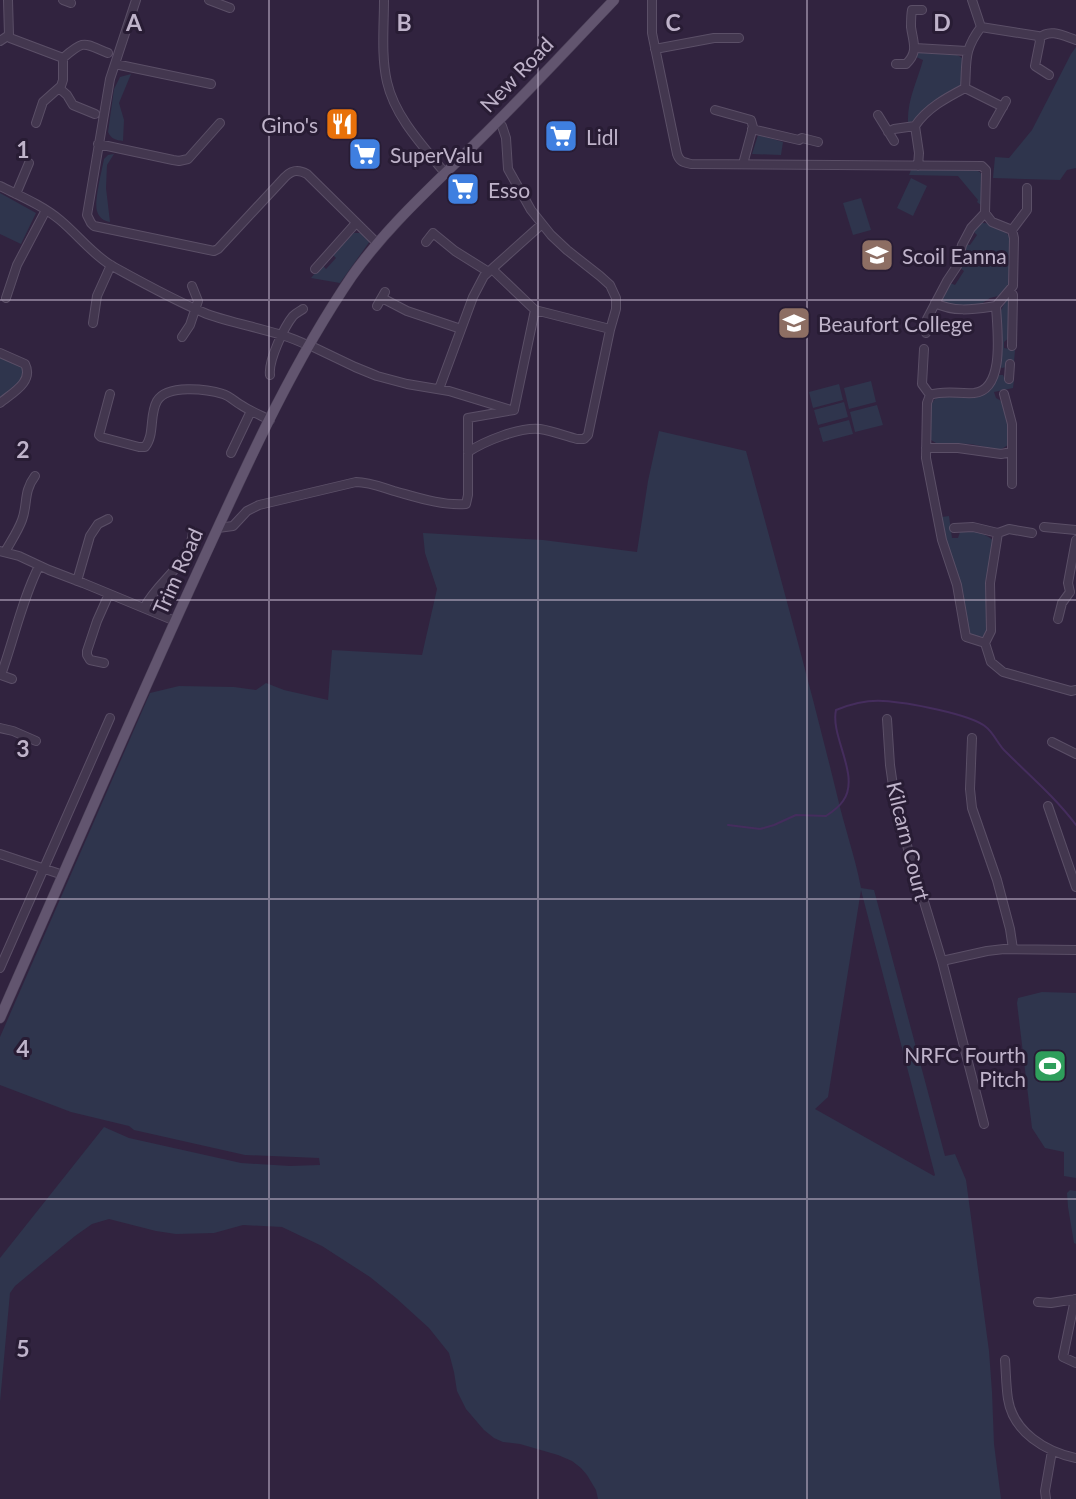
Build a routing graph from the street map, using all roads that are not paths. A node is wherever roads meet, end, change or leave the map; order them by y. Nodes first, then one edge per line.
1 (8, 0) edge
2 (136, 0) edge
3 (209, 0) edge
4 (384, 0) edge
5 (614, 0) edge
6 (652, 0) edge
7 (972, 0) edge
8 (230, 8) dead end
9 (922, 10) dead end
10 (981, 27) junction
11 (9, 35) junction
12 (739, 38) dead end
13 (1039, 38) junction
14 (1076, 40) edge
15 (0, 41) edge
16 (915, 48) junction
17 (655, 49) junction
18 (967, 51) junction
19 (108, 53) dead end
20 (64, 58) junction
21 (115, 64) junction
22 (896, 64) dead end
23 (1049, 75) dead end
24 (211, 84) dead end
25 (59, 88) junction
26 (965, 88) junction
27 (715, 110) dead end
28 (95, 114) dead end
29 (878, 115) dead end
30 (498, 121) junction
31 (36, 123) dead end
32 (220, 123) dead end
33 (993, 124) dead end
34 (915, 126) junction
35 (752, 129) junction
36 (888, 132) junction
37 (894, 141) dead end
38 (818, 142) dead end
39 (98, 144) junction
40 (29, 163) dead end
41 (743, 164) junction
42 (918, 166) junction
43 (444, 173) junction
44 (0, 186) edge
45 (1027, 188) dead end
46 (16, 194) junction
47 (46, 210) junction
48 (985, 213) junction
49 (356, 223) junction
50 (541, 224) junction
51 (1012, 230) junction
52 (426, 242) dead end
53 (377, 243) junction
54 (111, 265) junction
55 (315, 269) dead end
56 (490, 270) junction
57 (192, 286) dead end
58 (1010, 290) junction
59 (5, 298) dead end
60 (382, 299) dead end
61 (935, 303) junction
62 (996, 306) junction
63 (197, 309) junction
64 (303, 309) dead end
65 (535, 310) junction
66 (93, 323) dead end
67 (461, 329) junction
68 (610, 329) junction
69 (926, 333) dead end
70 (282, 336) junction
71 (182, 337) dead end
72 (309, 345) junction
73 (1012, 346) dead end
74 (924, 349) dead end
75 (0, 353) edge
76 (996, 371) junction
77 (1010, 372) dead end
78 (270, 375) dead end
79 (439, 389) junction
80 (110, 394) dead end
81 (1004, 394) dead end
82 (930, 395) junction
83 (0, 403) edge
84 (514, 410) junction
85 (251, 411) junction
86 (270, 420) junction
87 (926, 448) junction
88 (468, 452) junction
89 (1012, 452) junction
90 (230, 453) dead end
91 (35, 476) dead end
92 (1012, 484) dead end
93 (108, 519) dead end
94 (1044, 527) dead end
95 (218, 528) junction
96 (954, 528) dead end
97 (1076, 530) edge
98 (193, 532) dead end
99 (998, 533) junction
100 (1032, 533) dead end
101 (1076, 540) edge
102 (3, 551) edge
103 (39, 566) junction
104 (77, 581) junction
105 (1073, 593) edge
106 (109, 594) junction
107 (145, 608) junction
108 (1058, 619) dead end
109 (175, 621) junction
110 (985, 643) junction
111 (104, 663) dead end
112 (12, 679) dead end
113 (1076, 690) edge
114 (110, 718) dead end
115 (887, 719) dead end
116 (0, 728) edge
117 (972, 738) dead end
118 (36, 741) dead end
119 (1052, 742) dead end
120 (1076, 754) edge
121 (1048, 806) dead end
122 (0, 855) edge
123 (44, 869) junction
124 (63, 875) junction
125 (1076, 887) edge
126 (1013, 949) junction
127 (1076, 950) edge
128 (942, 961) junction
129 (0, 968) edge
130 (0, 1018) edge
131 (984, 1124) dead end
132 (1076, 1299) edge
133 (1038, 1302) dead end
134 (1005, 1360) dead end
135 (1076, 1363) edge
136 (1052, 1451) junction
137 (1076, 1458) edge
138 (1046, 1499) edge

1 - 11 street
2 - 21 street
3 - 8 street
4 - 43 street
5 - 30 main road, New Road
6 - 17 street
7 - 10 street
9 - 16 street
10 - 13 street
10 - 18 street
11 - 15 street
11 - 20 street
12 - 17 street
13 - 14 street
13 - 23 street
16 - 18 street
16 - 22 street
17 - 41 street
18 - 26 street
19 - 20 street
20 - 25 street
21 - 24 street
21 - 39 street
25 - 28 street
25 - 31 street
26 - 33 street
26 - 34 street
27 - 35 street
29 - 36 street
30 - 43 main road, New Road
30 - 50 street
32 - 39 street
34 - 36 street
34 - 42 street
35 - 38 street
35 - 41 street
36 - 37 street
39 - 49 street
40 - 46 street
41 - 42 street
42 - 48 street
43 - 53 main road, Trim Road
44 - 46 street
45 - 51 street
46 - 47 street
47 - 54 street
47 - 59 street
48 - 51 street
48 - 61 street
49 - 53 street
49 - 55 street
50 - 56 street
50 - 68 street
51 - 58 street
52 - 56 street
53 - 72 main road, Trim Road
54 - 63 street
54 - 66 street
56 - 65 street
56 - 67 street
57 - 63 street
58 - 62 street
58 - 73 street
60 - 67 street
61 - 62 street
61 - 69 street
62 - 76 street
63 - 70 street
63 - 71 street
64 - 70 street
65 - 68 street
65 - 84 street
67 - 79 street
68 - 88 street
70 - 72 street
70 - 78 street
72 - 79 street
72 - 86 main road, Trim Road
74 - 82 street
75 - 83 street
76 - 77 street
76 - 82 street
79 - 84 street
80 - 85 street
81 - 89 street
82 - 87 street
84 - 88 street
85 - 86 street
85 - 90 street
86 - 95 main road, Trim Road
87 - 89 street
87 - 110 street
88 - 95 street
89 - 92 street
91 - 102 street
93 - 104 street
94 - 97 street
95 - 109 main road, Trim Road
96 - 99 street
98 - 107 street
99 - 100 street
99 - 110 street
101 - 105 street
102 - 103 street
103 - 104 street
103 - 112 street
104 - 106 street
105 - 108 street
106 - 107 street
106 - 111 street
107 - 109 street
109 - 124 main road, Trim Road
110 - 113 street
114 - 123 street
115 - 128 street, Kilcarn Court
116 - 118 street
117 - 126 street
119 - 120 street
121 - 125 street
122 - 123 street
123 - 124 street
123 - 129 street
124 - 130 main road, Trim Road
126 - 127 street
126 - 128 street
128 - 131 street, Kilcarn Court
132 - 133 street
132 - 135 street
134 - 136 street
136 - 137 street
136 - 138 street

